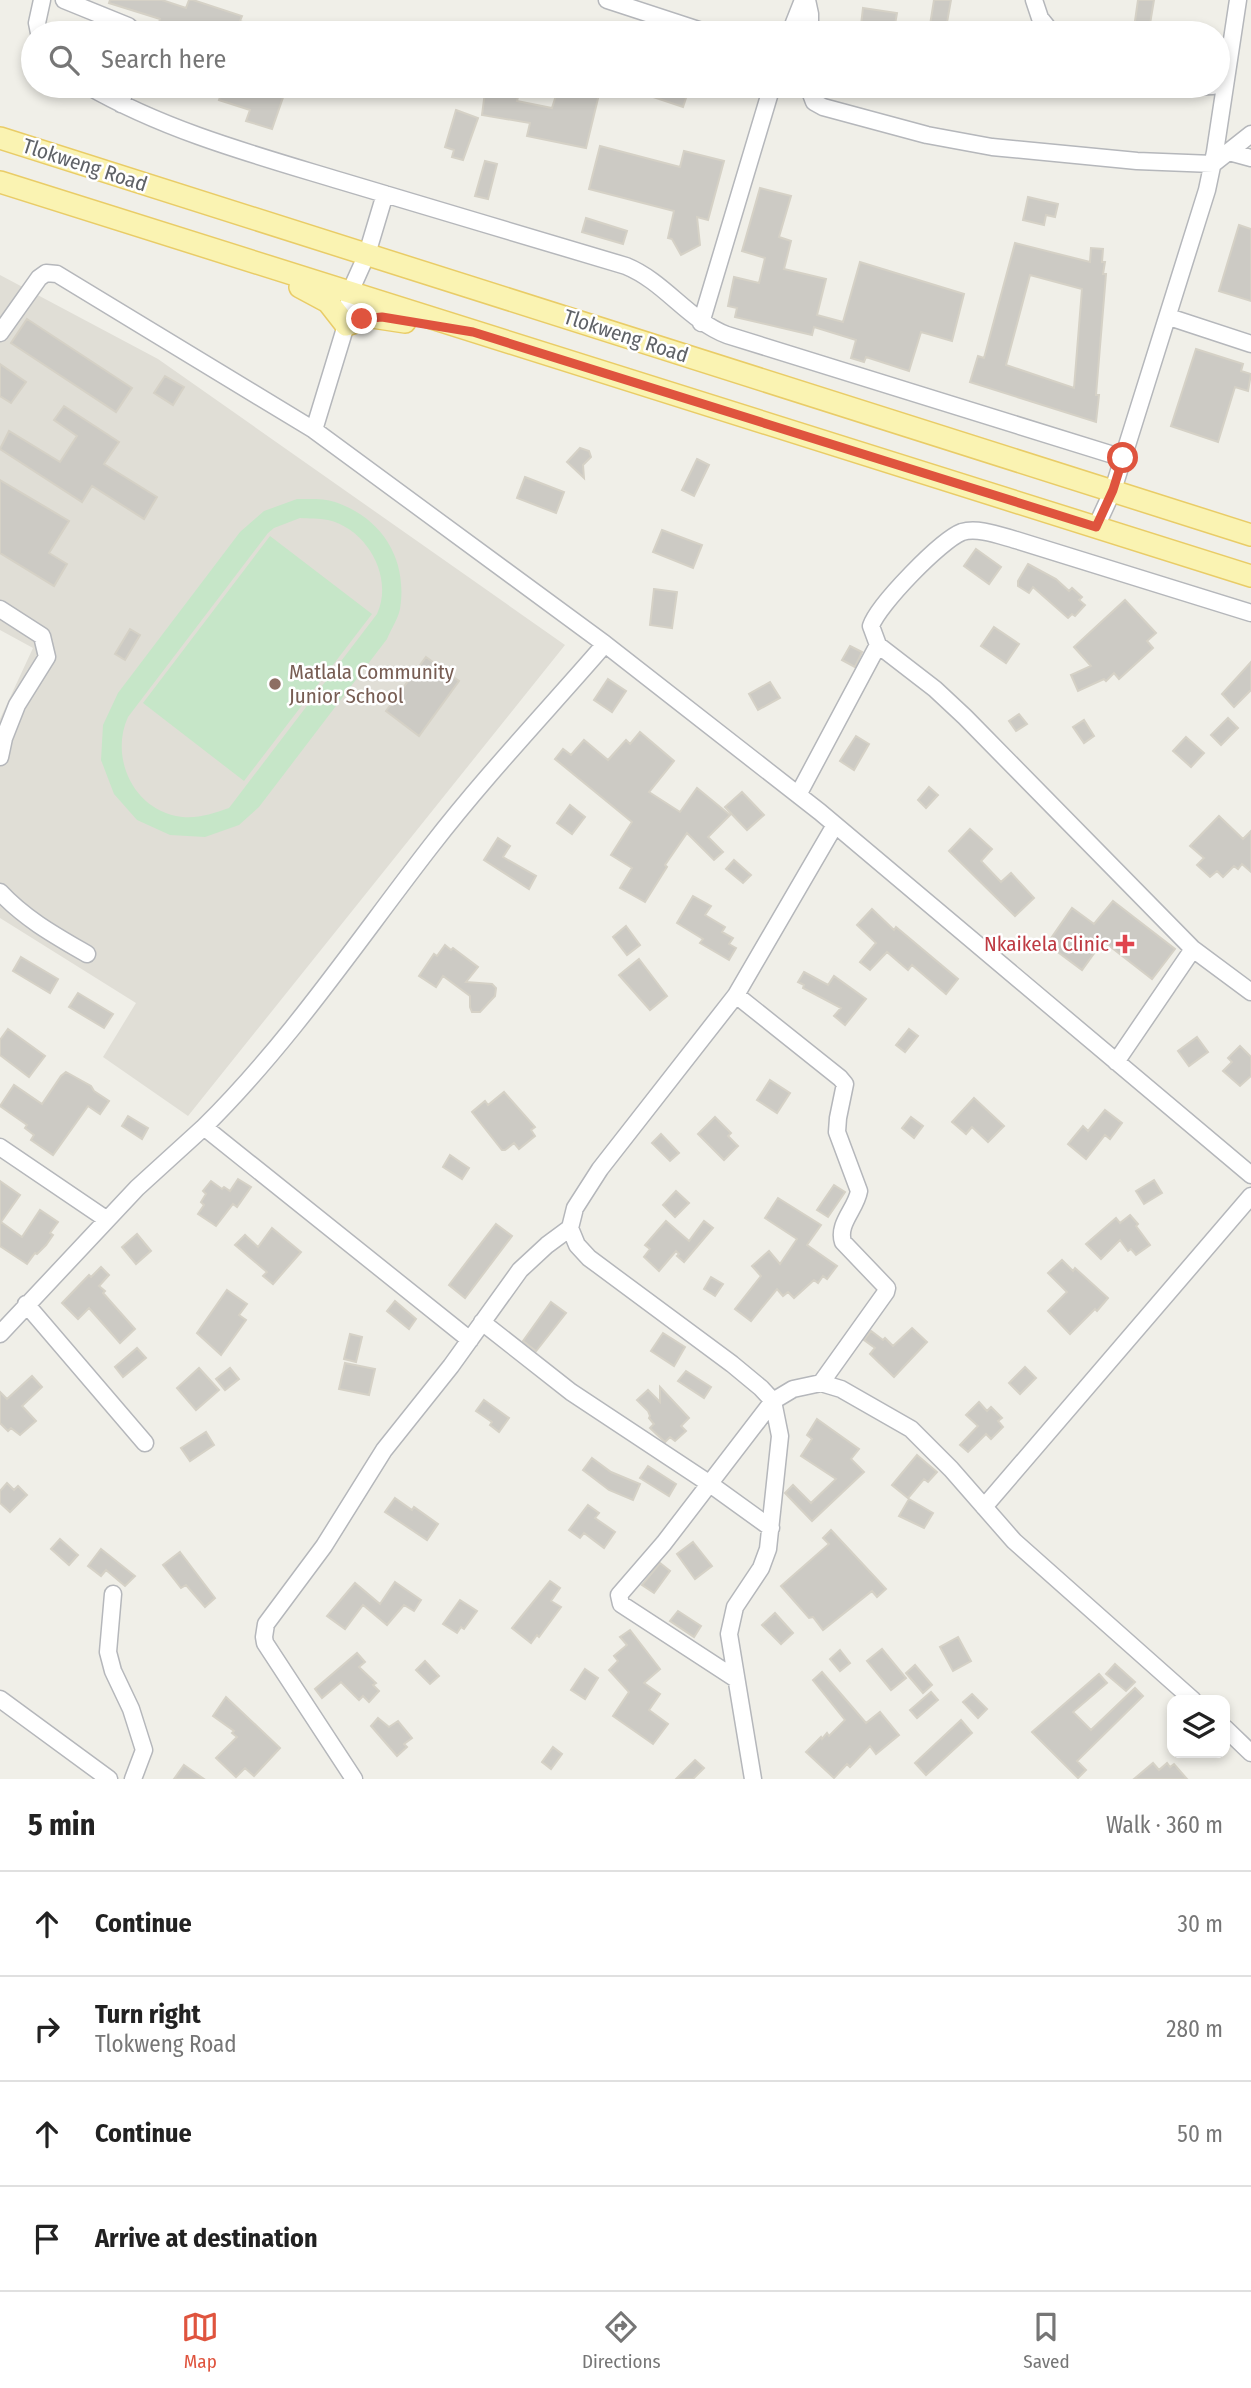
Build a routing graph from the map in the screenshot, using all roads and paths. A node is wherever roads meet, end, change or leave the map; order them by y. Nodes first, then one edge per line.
1 (42, 0) edge
2 (64, 0) edge
3 (607, 0) edge
4 (805, 0) edge
5 (1034, 0) edge
6 (1238, 0) edge
7 (37, 21) edge
8 (116, 21) edge
9 (671, 21) edge
10 (795, 21) edge
11 (810, 21) edge
12 (1042, 21) edge
13 (1230, 36) edge
14 (110, 98) edge
15 (122, 98) edge
16 (768, 98) edge
17 (812, 98) edge
18 (1218, 98) edge
19 (121, 104) junction
20 (1251, 134) edge
21 (0, 138) edge
22 (1229, 152) junction
23 (1251, 158) edge
24 (1213, 164) junction
25 (0, 182) edge
26 (385, 194) junction
27 (368, 254) junction
28 (232, 255) junction
29 (350, 292) junction
30 (7, 308) edge
31 (1169, 317) junction
32 (701, 323) junction
33 (346, 325) junction
34 (473, 332) junction
35 (0, 333) edge
36 (1251, 344) edge
37 (314, 430) junction
38 (1123, 458) junction
39 (1113, 490) junction
40 (1096, 527) junction
41 (1251, 535) edge
42 (1251, 576) edge
43 (0, 609) edge
44 (1251, 612) edge
45 (605, 643) junction
46 (878, 645) junction
47 (0, 757) edge
48 (798, 795) junction
49 (835, 825) junction
50 (0, 892) edge
51 (1193, 949) junction
52 (87, 954) dead end
53 (1251, 992) edge
54 (736, 995) junction
55 (1116, 1062) junction
56 (204, 1127) junction
57 (0, 1147) edge
58 (1251, 1175) edge
59 (1251, 1196) edge
60 (106, 1219) junction
61 (570, 1228) junction
62 (26, 1304) junction
63 (482, 1322) junction
64 (0, 1334) edge
65 (470, 1339) junction
66 (821, 1382) junction
67 (773, 1401) junction
68 (145, 1443) dead end
69 (710, 1484) junction
70 (984, 1507) junction
71 (771, 1528) junction
72 (113, 1594) dead end
73 (736, 1679) junction
74 (1187, 1695) edge
75 (0, 1699) edge
76 (1230, 1733) edge
77 (1251, 1754) edge
78 (109, 1779) edge
79 (133, 1779) edge
80 (354, 1779) edge
81 (753, 1779) edge

1 - 7 street
2 - 8 street
3 - 9 street
4 - 10 street
4 - 11 street
5 - 12 street
6 - 13 street
14 - 19 street
15 - 19 street
16 - 32 street
17 - 24 street
18 - 24 street
19 - 26 street
20 - 22 street
21 - 27 main road, Tlokweng Road
22 - 23 street
22 - 24 street
24 - 31 street
25 - 28 main road, Tlokweng Road
26 - 27 street
26 - 32 street
27 - 29 street
27 - 39 main road, Tlokweng Road
28 - 29 main road, Tlokweng Road
28 - 33 main road
29 - 33 street
29 - 34 main road, Tlokweng Road
30 - 35 street
30 - 37 street
31 - 36 street
31 - 38 street
32 - 38 street
33 - 34 main road
33 - 37 street
34 - 40 main road, Tlokweng Road
37 - 45 street
38 - 39 street
39 - 40 street
39 - 41 main road, Tlokweng Road
40 - 42 main road, Tlokweng Road
43 - 47 street
44 - 46 street
45 - 48 street
45 - 56 street
46 - 48 street
46 - 51 street
48 - 49 street
49 - 54 street
49 - 55 street
50 - 52 street
51 - 53 street
51 - 55 street
54 - 61 street
54 - 66 street
55 - 58 street
56 - 60 street
56 - 65 street
57 - 60 street
59 - 70 street
60 - 62 street
61 - 63 street
61 - 67 street
62 - 64 street
62 - 68 street
63 - 65 street
63 - 69 street
65 - 80 street
66 - 67 street
66 - 70 street
67 - 69 street
67 - 71 street
69 - 71 street
69 - 73 street
70 - 74 street
71 - 73 street
72 - 79 street
73 - 81 street
75 - 78 street
76 - 77 street

